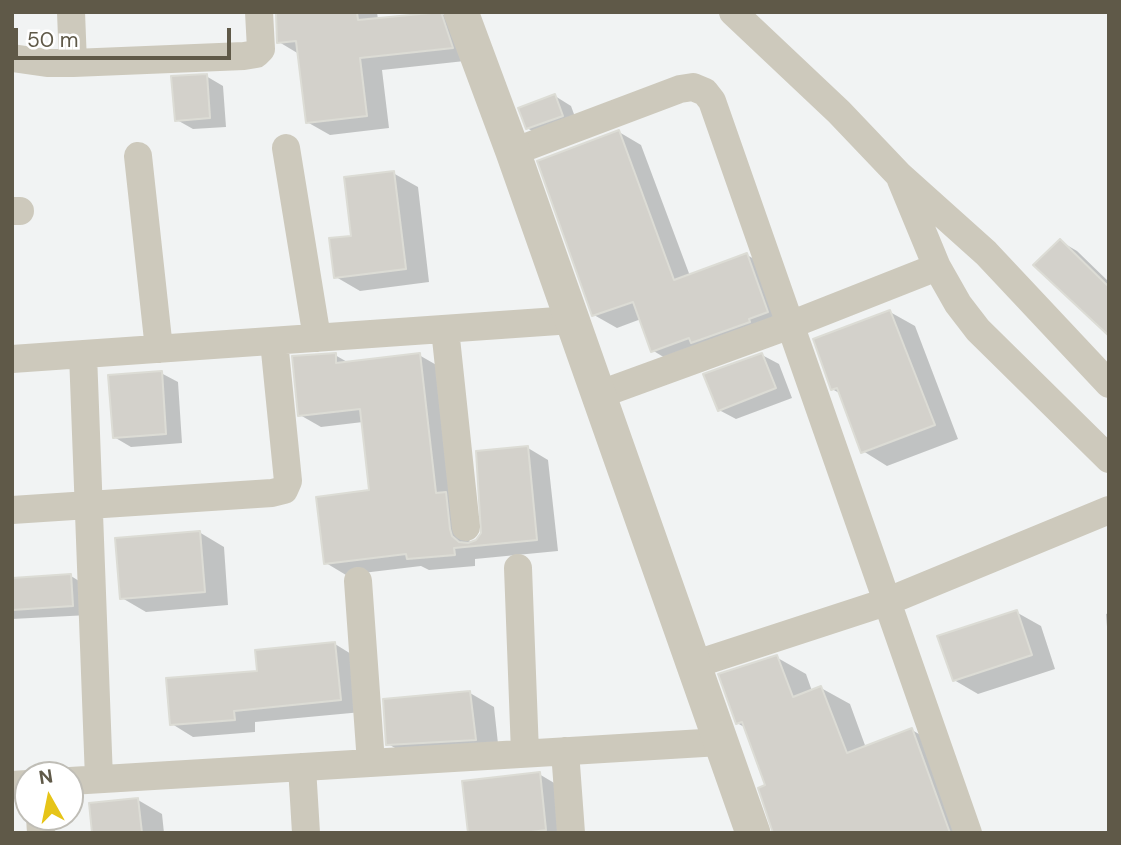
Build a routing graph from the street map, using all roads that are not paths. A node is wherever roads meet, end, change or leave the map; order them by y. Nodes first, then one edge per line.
1 (71, 12) edge
2 (259, 12) edge
3 (461, 12) edge
4 (733, 12) edge
5 (12, 58) edge
6 (73, 63) junction
7 (286, 148) dead end
8 (513, 152) junction
9 (138, 156) dead end
10 (899, 175) junction
11 (937, 267) junction
12 (572, 320) junction
13 (790, 325) junction
14 (445, 328) junction
15 (317, 338) junction
16 (274, 341) junction
17 (159, 349) junction
18 (83, 354) junction
19 (12, 359) edge
20 (1109, 384) edge
21 (598, 395) junction
22 (1109, 459) edge
23 (89, 506) junction
24 (12, 510) edge
25 (1109, 510) edge
26 (466, 527) dead end
27 (518, 568) dead end
28 (358, 581) dead end
29 (886, 603) junction
30 (693, 665) junction
31 (720, 742) junction
32 (565, 751) junction
33 (525, 753) junction
34 (371, 763) junction
35 (302, 767) junction
36 (99, 779) junction
37 (84, 780) edge
38 (306, 833) edge
39 (572, 833) edge
40 (752, 833) edge
41 (968, 833) edge

1 - 6 street
2 - 6 street
3 - 8 street
4 - 10 street
5 - 6 street
7 - 15 street
8 - 12 street
8 - 13 street
9 - 17 street
10 - 11 street
10 - 20 street
11 - 13 street
11 - 22 street
12 - 14 street
12 - 21 street
13 - 21 street
13 - 29 street
14 - 15 street
14 - 26 street
15 - 16 street
16 - 17 street
16 - 23 street
17 - 18 street
18 - 19 street
18 - 23 street
21 - 30 street
23 - 24 street
23 - 36 street
25 - 29 street
27 - 33 street
28 - 34 street
29 - 30 street
29 - 41 street
30 - 31 street
31 - 32 street
31 - 40 street
32 - 33 street
32 - 39 street
33 - 34 street
34 - 35 street
35 - 36 street
35 - 38 street
36 - 37 street

